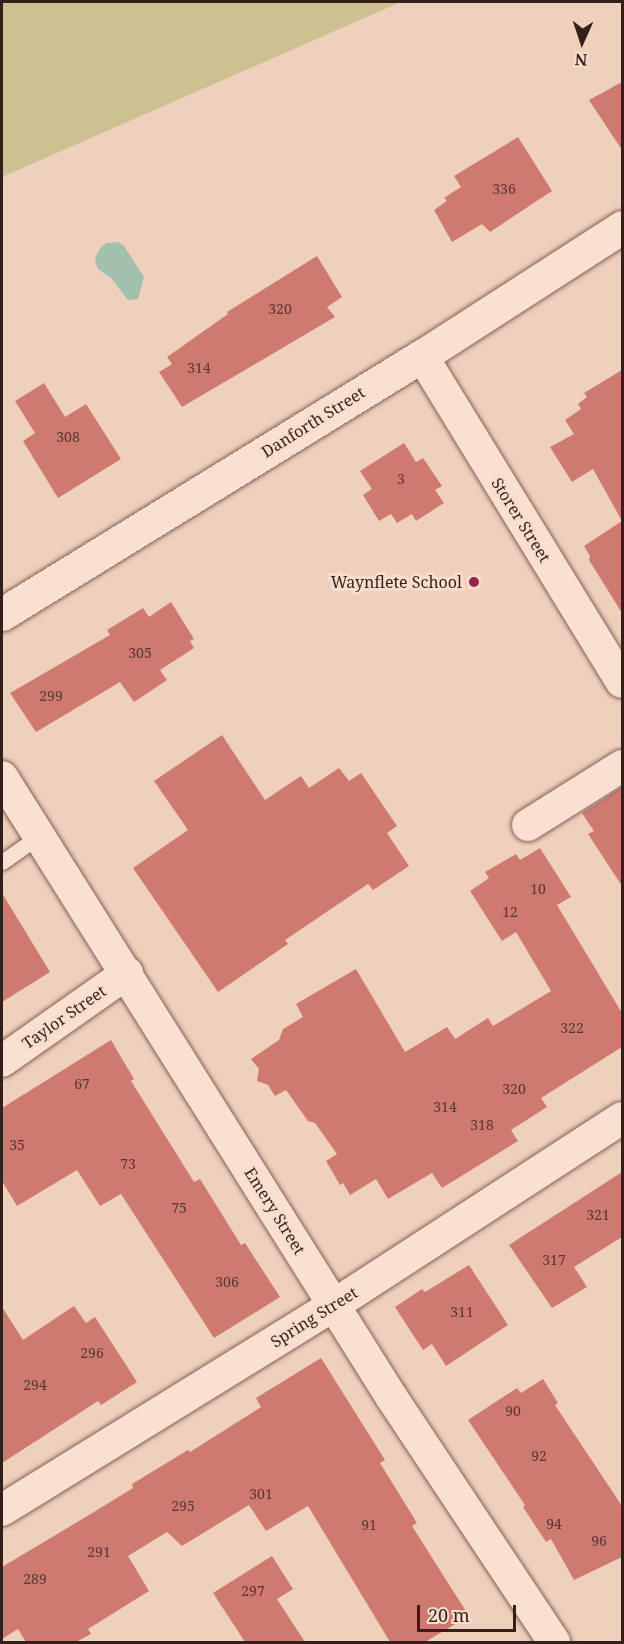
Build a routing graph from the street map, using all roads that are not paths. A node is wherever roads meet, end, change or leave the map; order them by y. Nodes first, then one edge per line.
1 (622, 227) edge
2 (422, 356) junction
3 (2, 614) edge
4 (622, 682) edge
5 (622, 766) edge
6 (2, 777) edge
7 (528, 825) dead end
8 (39, 836) junction
9 (2, 862) edge
10 (127, 973) junction
11 (2, 1061) edge
12 (622, 1118) edge
13 (334, 1305) junction
14 (2, 1510) edge
15 (554, 1642) edge

1 - 2 street, Danforth Street
2 - 3 street, Danforth Street
2 - 4 street, Storer Street
5 - 7 street
6 - 8 street, Emery Street
8 - 9 lane
8 - 10 street, Emery Street
10 - 11 street, Taylor Street
10 - 13 street, Emery Street
12 - 13 street, Spring Street
13 - 14 street, Spring Street
13 - 15 street, Emery Street

